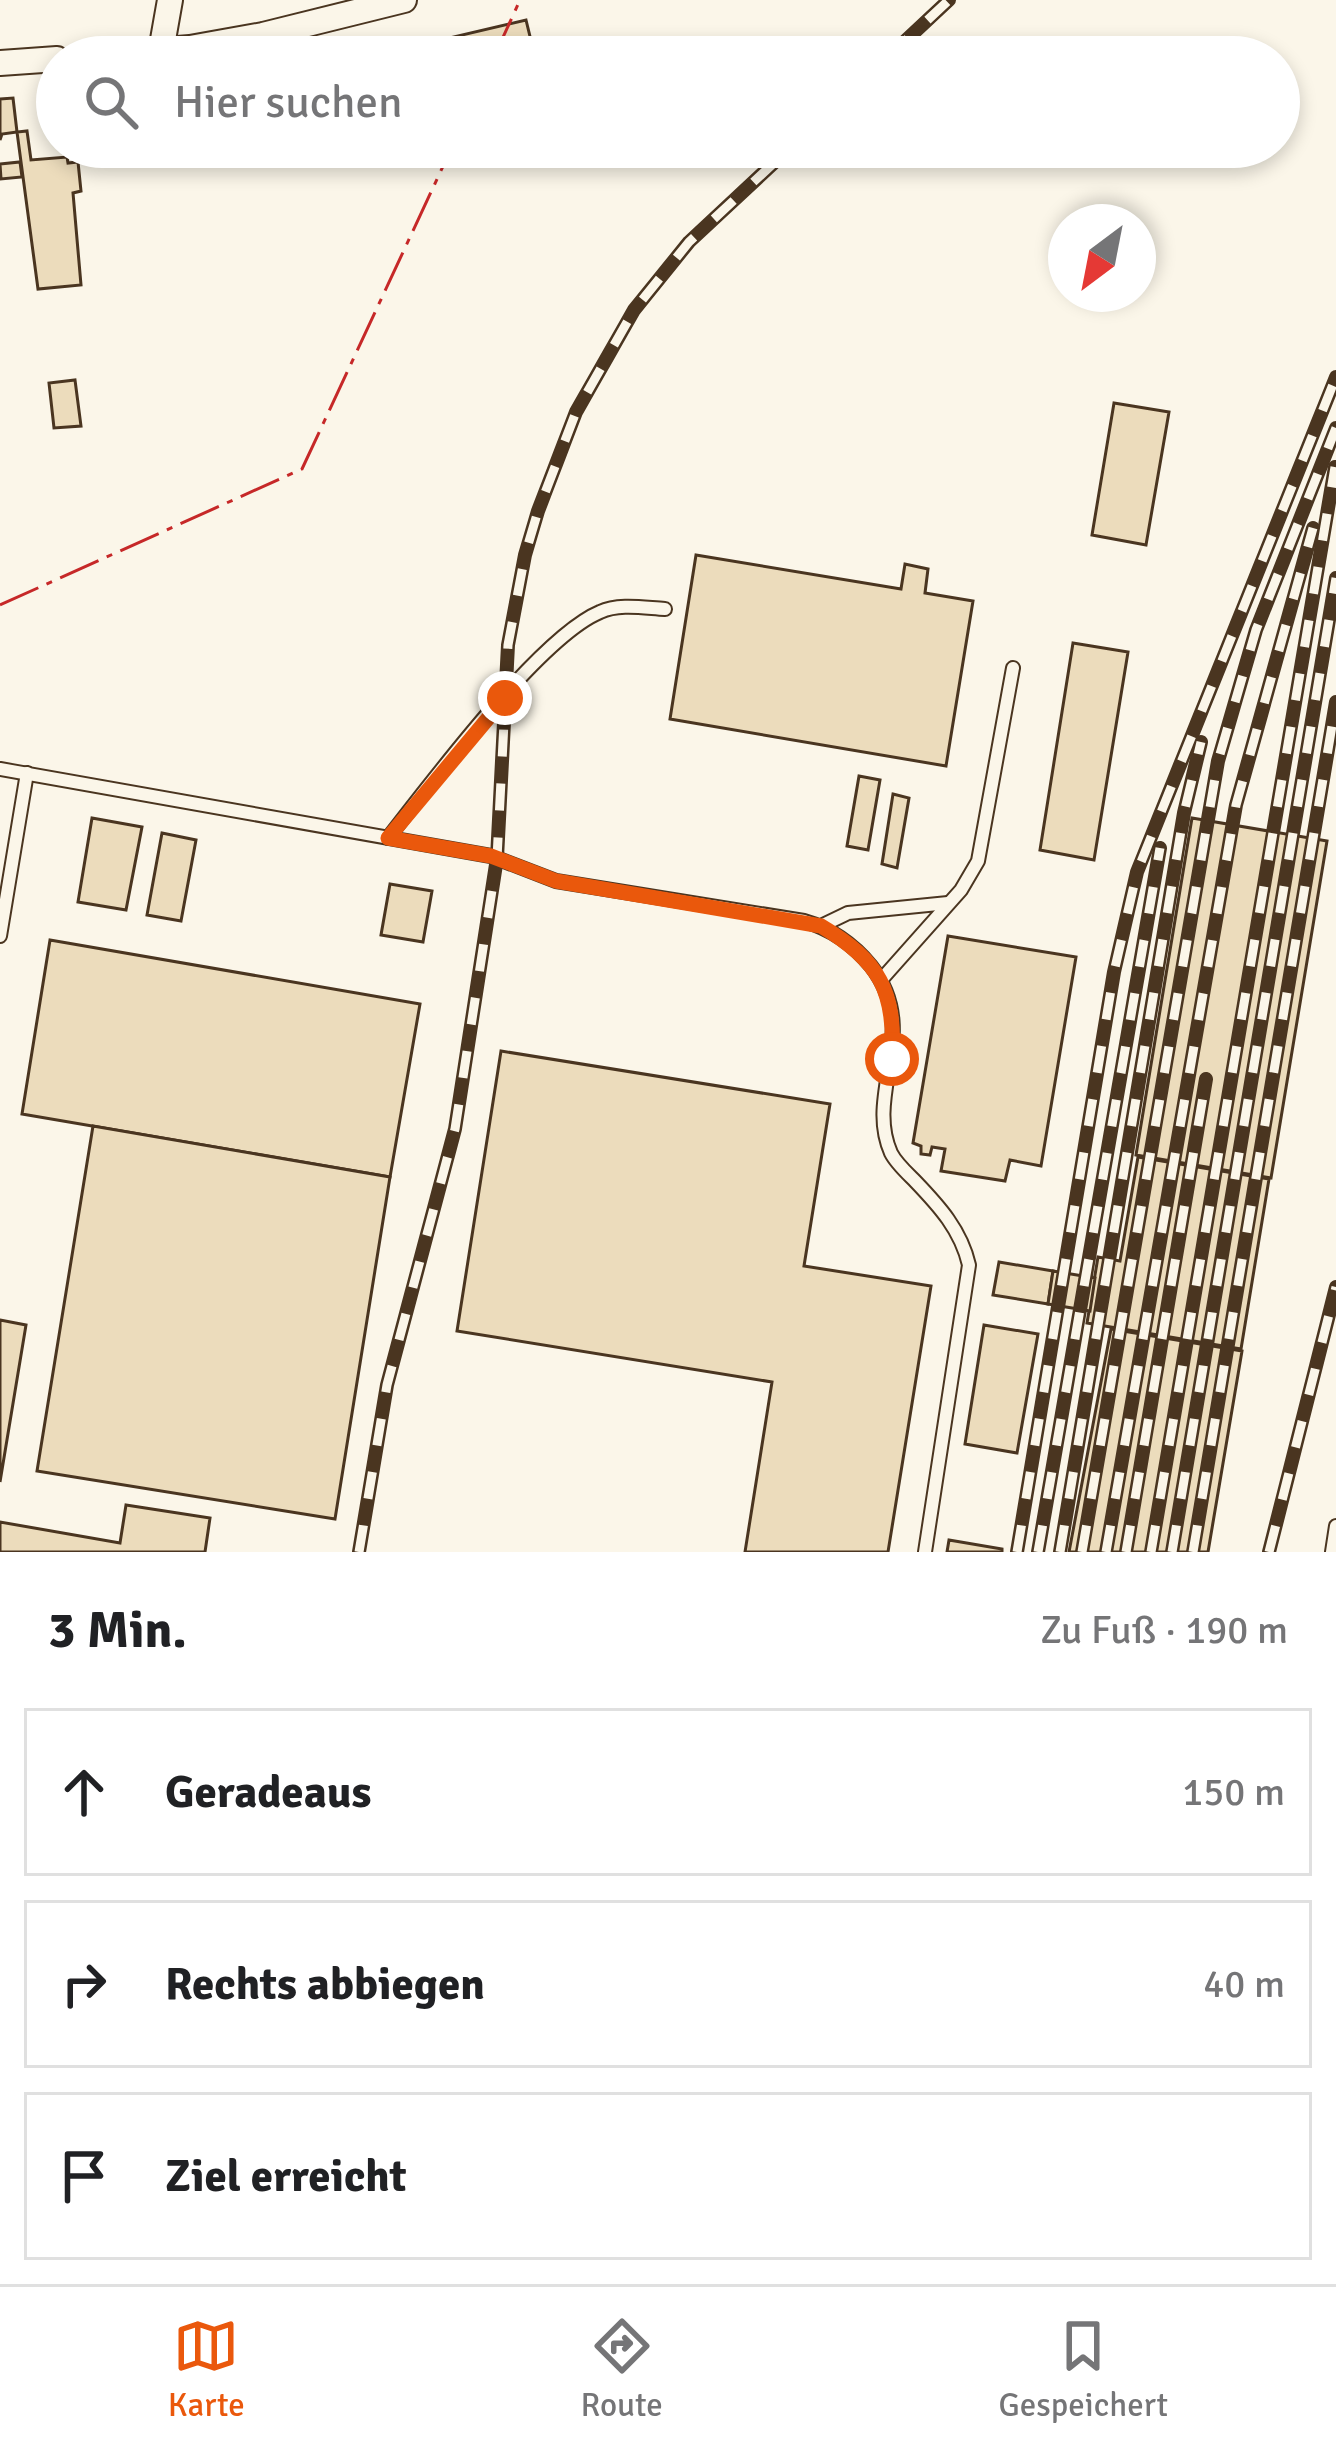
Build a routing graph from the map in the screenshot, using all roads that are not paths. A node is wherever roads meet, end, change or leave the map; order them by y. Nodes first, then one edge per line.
1 (170, 0) edge
2 (404, 0) edge
3 (354, 6) edge
4 (164, 36) edge
5 (256, 36) edge
6 (36, 60) edge
7 (0, 63) edge
8 (665, 610) dead end
9 (1013, 668) dead end
10 (0, 769) edge
11 (27, 773) junction
12 (388, 838) junction
13 (950, 902) junction
14 (821, 926) junction
15 (0, 936) edge
16 (880, 980) junction
17 (1336, 1526) edge
18 (925, 1552) edge
19 (1332, 1552) edge

1 - 4 street
2 - 3 street
3 - 5 street
6 - 7 street
8 - 12 lane
9 - 13 lane
10 - 11 lane
11 - 12 lane
11 - 15 lane
12 - 14 lane
13 - 14 lane
13 - 16 lane
14 - 16 lane
16 - 18 lane
17 - 19 lane

